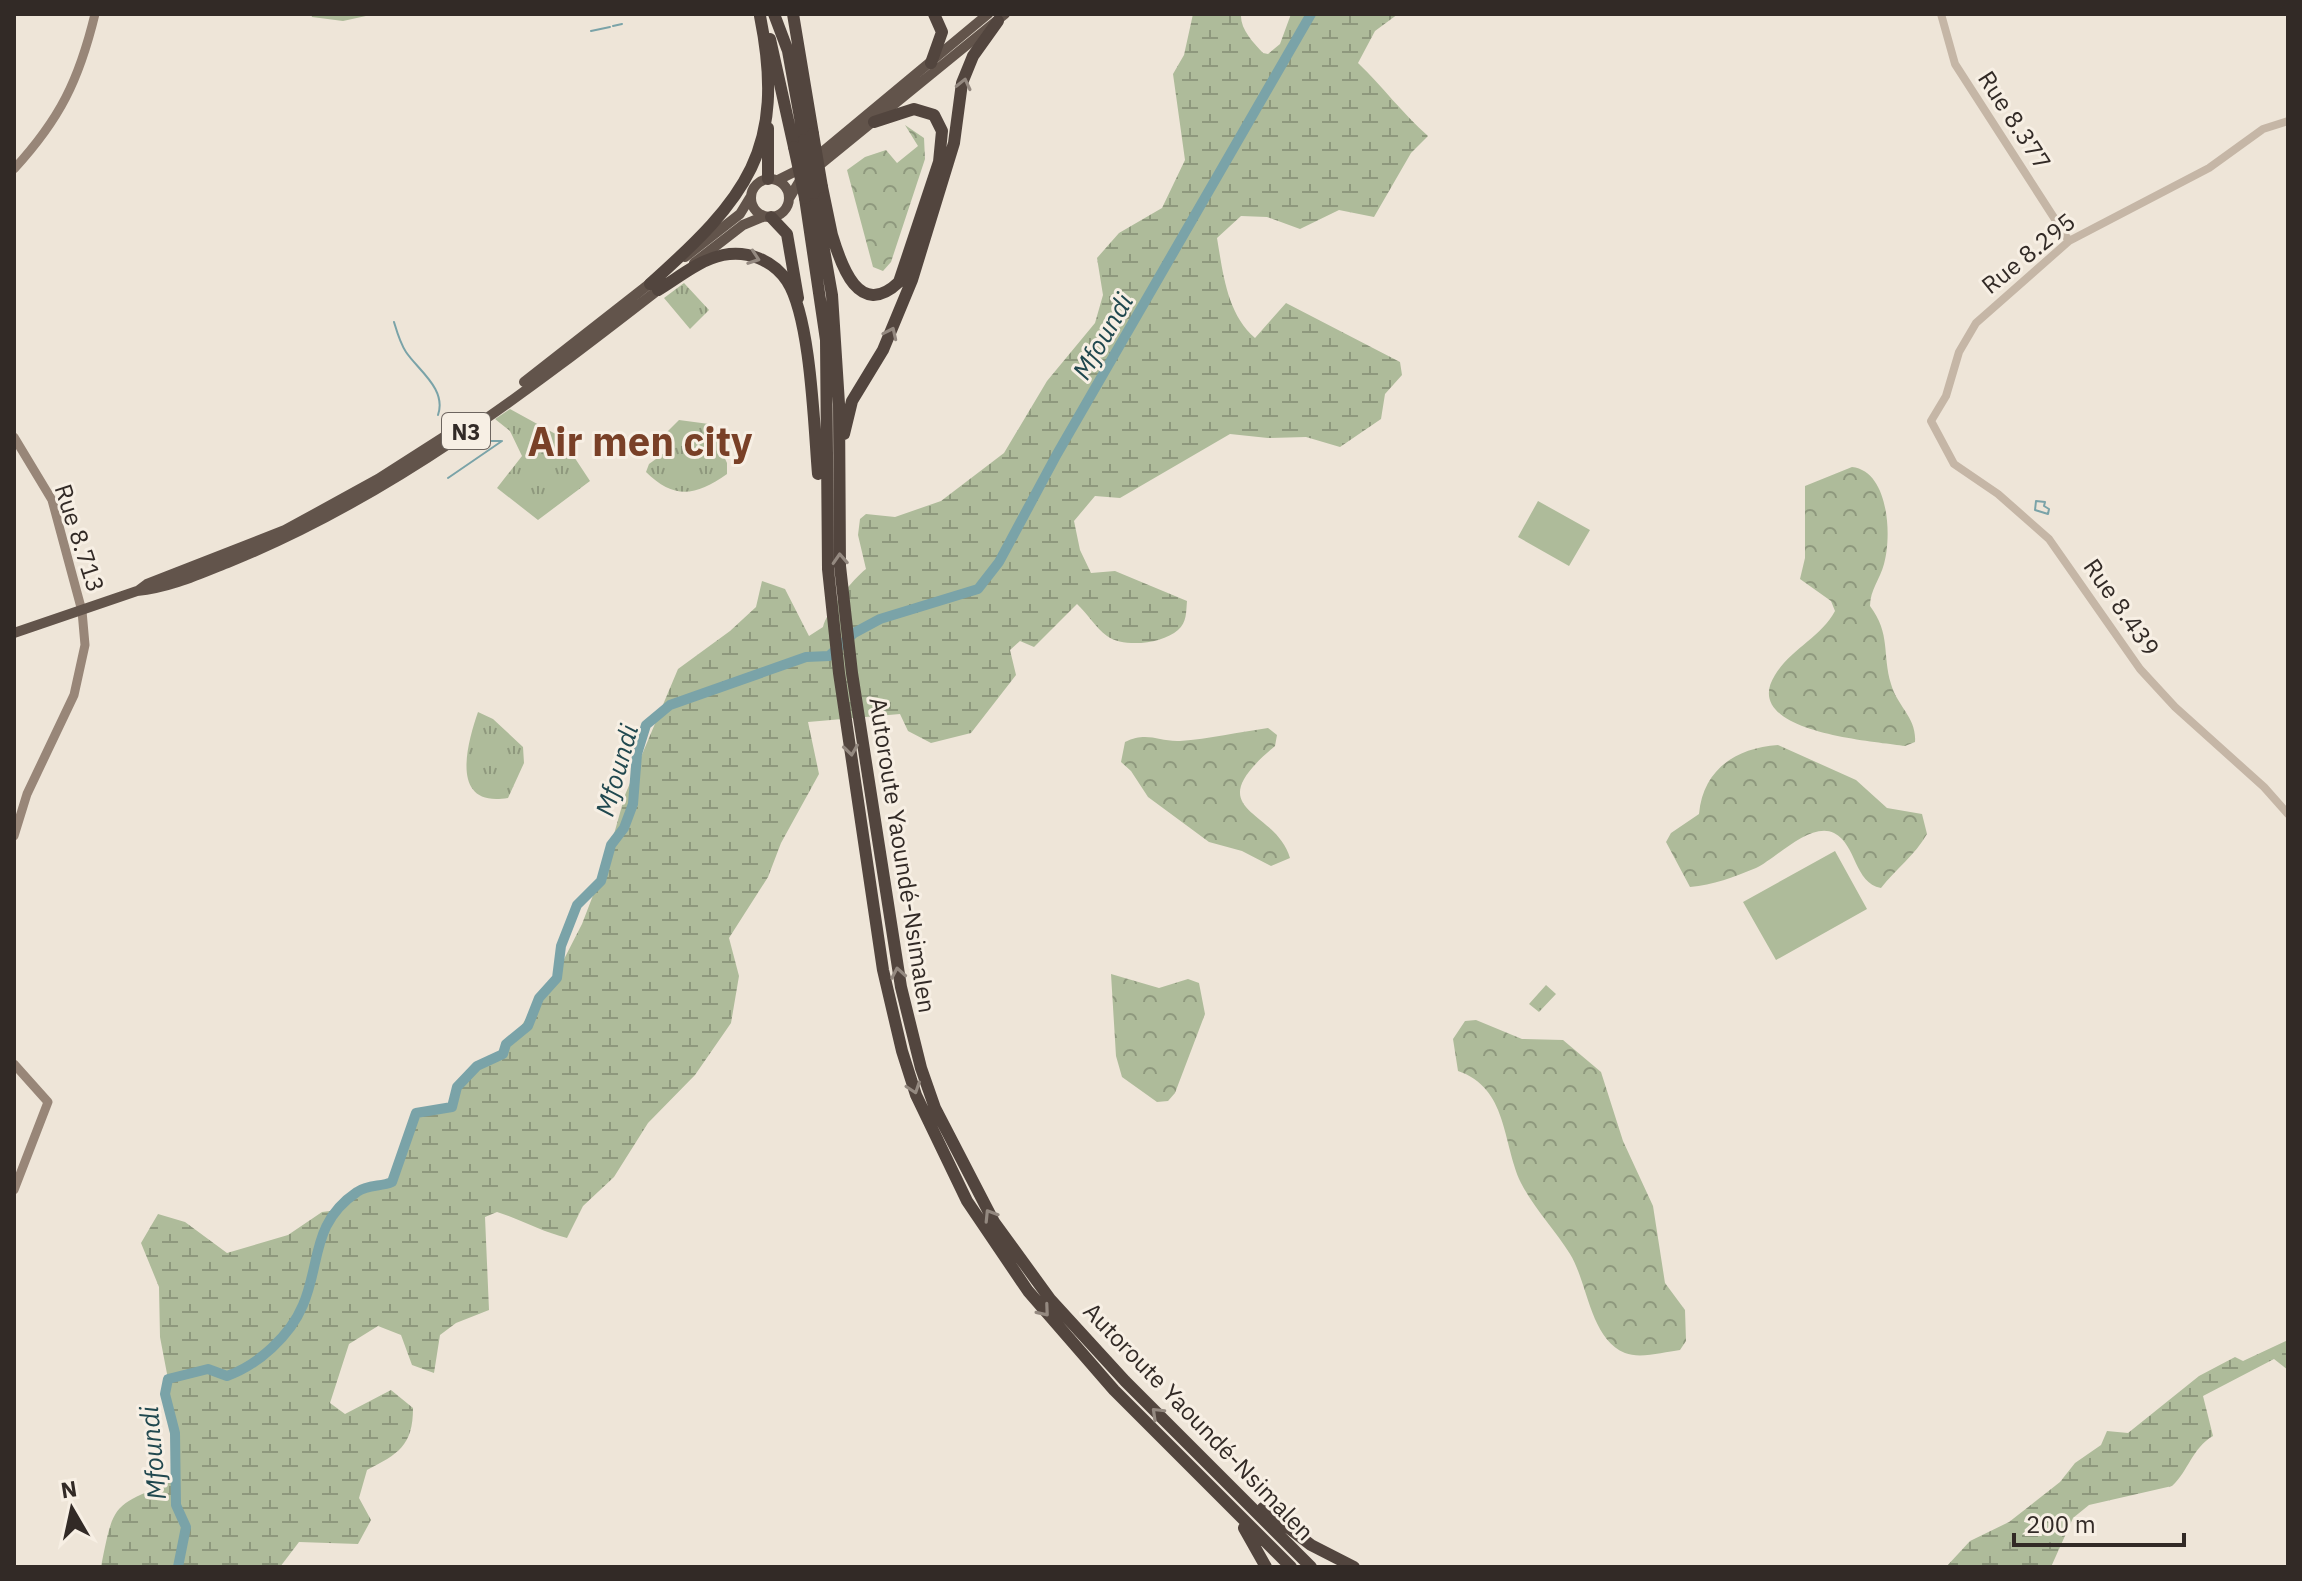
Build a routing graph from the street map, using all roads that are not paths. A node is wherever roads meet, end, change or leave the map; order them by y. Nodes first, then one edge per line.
1 (95, 14) edge
2 (781, 14) edge
3 (793, 14) edge
4 (934, 14) edge
5 (1941, 14) edge
6 (764, 15) edge
7 (997, 16) edge
8 (931, 63) junction
9 (805, 90) junction
10 (768, 117) junction
11 (2288, 121) edge
12 (874, 122) junction
13 (804, 140) junction
14 (14, 169) edge
15 (773, 179) junction
16 (814, 193) junction
17 (751, 196) junction
18 (790, 197) junction
19 (768, 217) junction
20 (832, 235) junction
21 (2069, 241) junction
22 (654, 287) junction
23 (799, 310) junction
24 (838, 378) junction
25 (1931, 421) joint
26 (14, 437) edge
27 (839, 501) junction
28 (828, 569) junction
29 (82, 611) junction
30 (839, 616) junction
31 (14, 633) edge
32 (846, 673) junction
33 (2288, 814) edge
34 (14, 836) edge
35 (14, 1064) edge
36 (14, 1190) edge
37 (1206, 1478) junction
38 (1227, 1480) junction
39 (1266, 1567) edge
40 (1290, 1567) edge
41 (1311, 1567) edge
42 (1354, 1567) edge

1 - 14 main road
2 - 9 highway
3 - 9 highway
4 - 8 highway
5 - 21 street, Rue 8.377
6 - 10 highway
6 - 13 highway, Autoroute Yaoundé-Nsimalen
7 - 8 highway, N3
7 - 12 highway, N3
27 -> 7 highway
8 - 15 highway, N3
9 - 13 highway
10 - 15 highway
10 - 22 highway
11 - 21 street, Rue 8.295
12 - 18 highway, N3
12 - 20 highway
13 - 16 highway, Autoroute Yaoundé-Nsimalen, bridge
15 - 17 highway, N3
15 - 18 highway
16 - 20 highway
16 - 24 highway, Autoroute Yaoundé-Nsimalen
16 - 28 highway, Autoroute Yaoundé-Nsimalen
17 - 19 highway
17 - 22 highway, N3
18 - 19 highway, N3
19 - 22 highway, N3
19 - 23 highway
20 - 24 highway
21 - 25 street, Rue 8.295
22 -> 23 highway
22 - 29 highway, N3
23 - 28 highway
24 - 27 highway, Autoroute Yaoundé-Nsimalen
25 - 33 street, Rue 8.439
26 - 29 main road, Rue 8.713
30 -> 27 highway, Autoroute Yaoundé-Nsimalen
28 - 30 highway, Autoroute Yaoundé-Nsimalen
29 - 31 highway, N3
29 - 34 main road, Rue 8.713
30 - 32 highway, Autoroute Yaoundé-Nsimalen
32 -> 37 highway, Autoroute Yaoundé-Nsimalen
38 -> 32 highway, Autoroute Yaoundé-Nsimalen
35 - 36 main road
37 - 39 highway
37 - 40 highway, Autoroute Yaoundé-Nsimalen
38 - 41 highway, Autoroute Yaoundé-Nsimalen
38 - 42 highway

